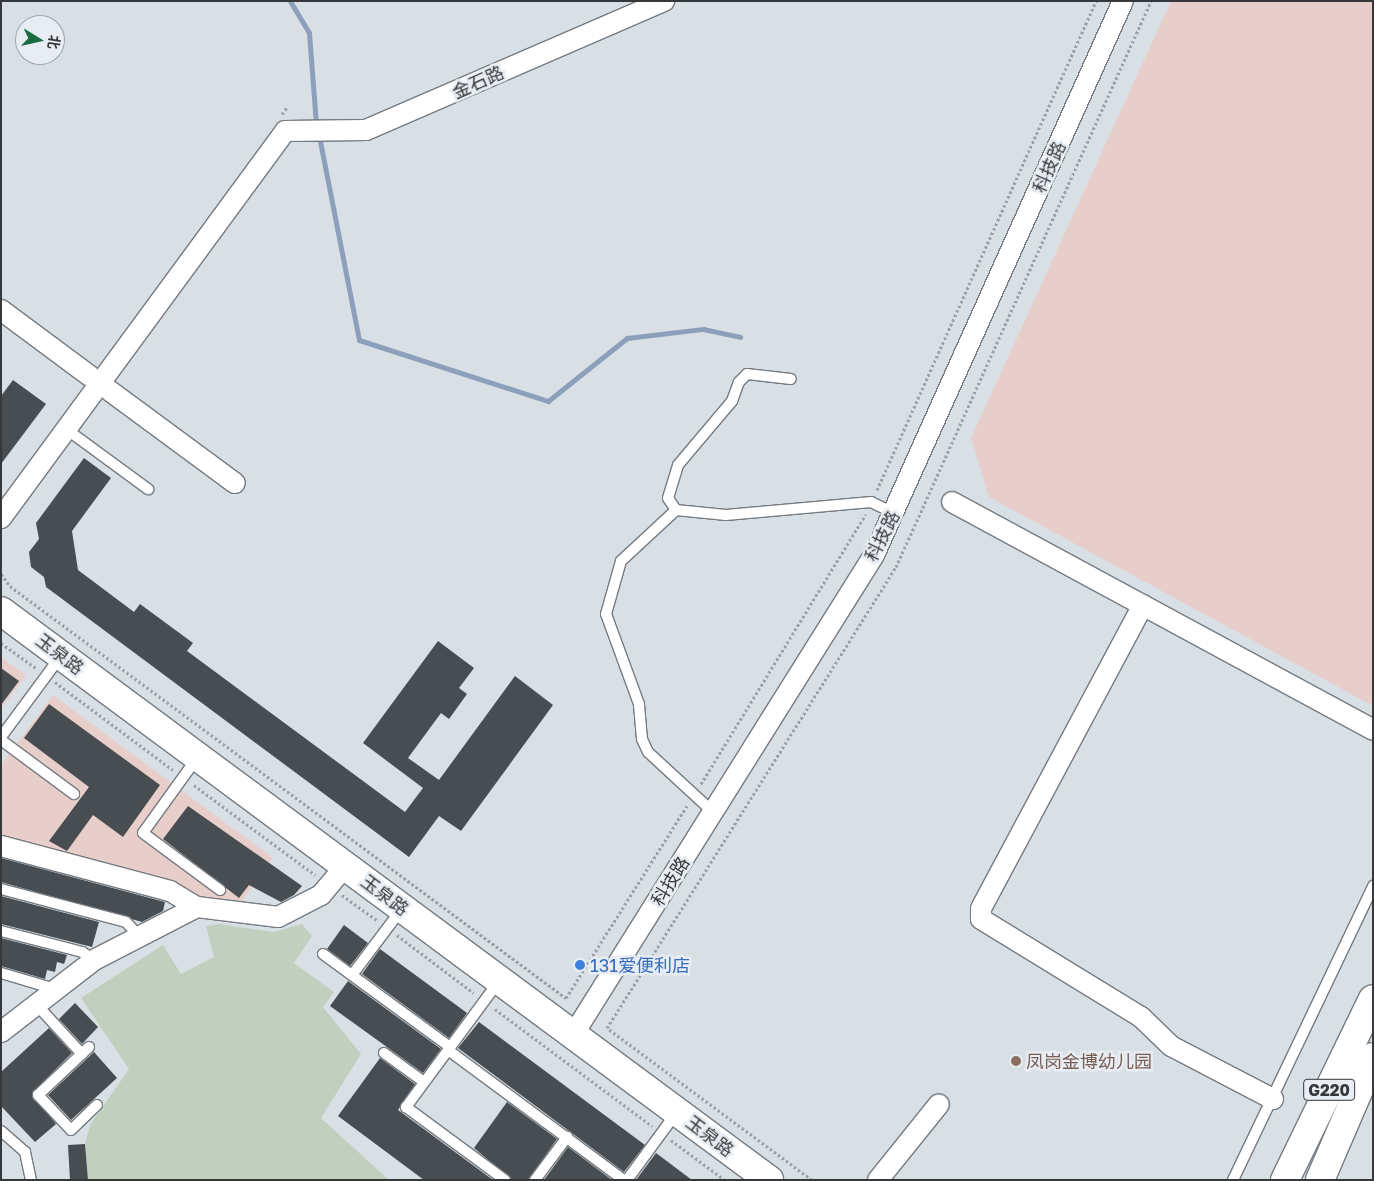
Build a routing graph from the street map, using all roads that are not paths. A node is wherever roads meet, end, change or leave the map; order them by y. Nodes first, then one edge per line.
1 (664, 1) edge
2 (1123, 1) edge
3 (1, 310) edge
4 (90, 376) dead end
5 (791, 379) dead end
6 (110, 391) dead end
7 (66, 429) junction
8 (234, 483) dead end
9 (148, 489) dead end
10 (952, 502) dead end
11 (676, 510) junction
12 (894, 513) junction
13 (1, 518) edge
14 (1143, 605) junction
15 (1, 611) edge
16 (54, 666) junction
17 (1373, 730) edge
18 (1, 739) edge
19 (191, 767) junction
20 (74, 794) dead end
21 (713, 812) junction
22 (1, 846) edge
23 (338, 876) junction
24 (1373, 886) edge
25 (1, 889) edge
26 (220, 890) dead end
27 (197, 907) junction
28 (394, 918) junction
29 (1, 931) edge
30 (140, 936) junction
31 (324, 954) dead end
32 (94, 960) junction
33 (1, 973) edge
34 (352, 975) junction
35 (55, 989) junction
36 (489, 994) junction
37 (1373, 999) edge
38 (36, 1004) junction
39 (1, 1032) edge
40 (573, 1035) junction
41 (449, 1048) junction
42 (384, 1053) dead end
43 (1373, 1057) edge
44 (424, 1082) junction
45 (1273, 1099) junction
46 (939, 1104) dead end
47 (97, 1105) dead end
48 (669, 1122) junction
49 (1, 1131) edge
50 (567, 1137) junction
51 (1286, 1174) edge
52 (31, 1180) edge
53 (505, 1180) edge
54 (535, 1180) edge
55 (626, 1180) edge
56 (769, 1180) edge
57 (878, 1180) edge
58 (1233, 1180) edge
59 (1320, 1180) edge

1 - 7 street, 金石路
2 - 12 street, 科技路
3 - 4 street
5 - 11 lane
6 - 8 street
7 - 9 lane
7 - 13 street
10 - 14 street
11 - 12 lane
11 - 21 lane
12 - 21 street, 科技路
14 - 17 street
14 - 45 street
15 - 16 main road, 玉泉路
16 - 18 lane
16 - 19 main road, 玉泉路
18 - 20 lane
19 - 23 main road, 玉泉路
19 - 26 lane
21 - 40 street, 科技路
22 - 27 street
23 - 27 street
23 - 28 main road, 玉泉路
24 - 45 lane
25 - 30 lane
27 - 30 street
28 - 34 lane
28 - 36 main road, 玉泉路
29 - 32 lane
30 - 32 street
31 - 34 lane
32 - 35 street
33 - 35 lane
34 - 41 lane
35 - 38 street
36 - 40 main road, 玉泉路
36 - 41 lane
37 - 51 main road, G220
38 - 39 street
38 - 47 lane
40 - 48 main road, 玉泉路
41 - 44 lane
41 - 50 lane
42 - 44 lane
43 - 59 main road, G220
44 - 53 lane
45 - 58 lane
46 - 57 street
48 - 55 lane
48 - 56 main road, 玉泉路
49 - 52 lane
50 - 54 lane
50 - 55 lane

